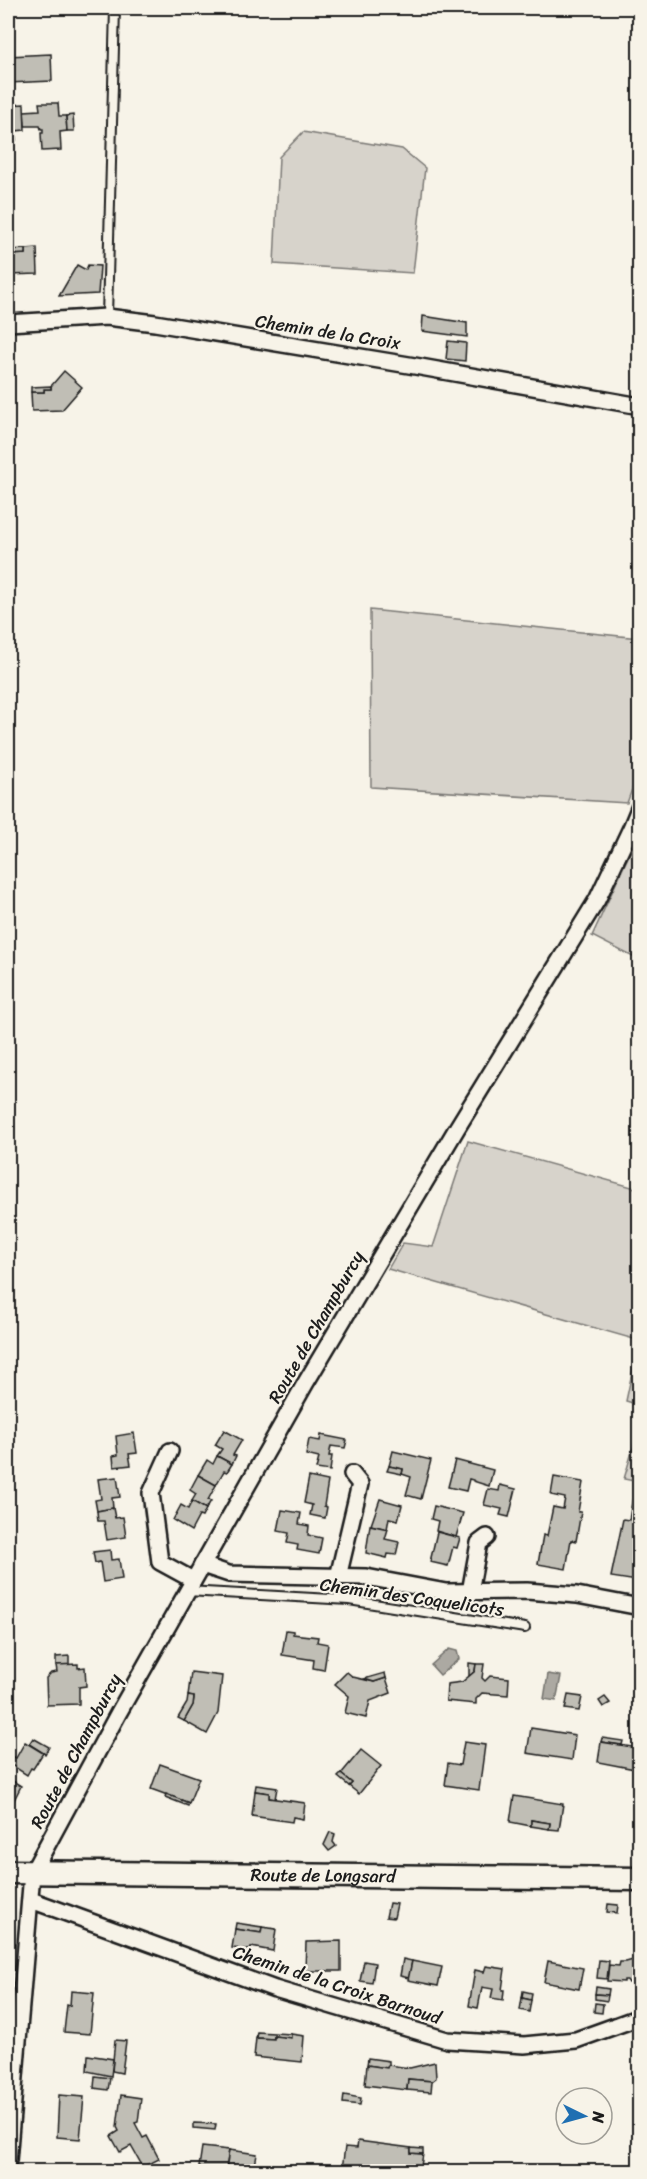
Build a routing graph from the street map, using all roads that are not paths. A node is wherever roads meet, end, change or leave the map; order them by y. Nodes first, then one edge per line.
1 (115, 8) edge
2 (107, 317) junction
3 (8, 323) edge
4 (639, 406) edge
5 (639, 806) edge
6 (170, 1451) dead end
7 (352, 1474) dead end
8 (487, 1538) dead end
9 (202, 1565) junction
10 (338, 1576) junction
11 (190, 1586) junction
12 (470, 1592) junction
13 (639, 1607) edge
14 (525, 1628) dead end
15 (8, 1872) edge
16 (32, 1873) junction
17 (639, 1879) edge
18 (31, 1900) junction
19 (639, 2017) edge
20 (8, 2161) edge

1 - 2 lane
2 - 3 street, Chemin de la Croix
2 - 4 street, Chemin de la Croix
5 - 9 street, Route de Champburcy
6 - 11 street
7 - 10 street
8 - 12 street
9 - 10 street
9 - 11 street, Route de Champburcy
10 - 12 street
11 - 14 lane, Chemin des Coquelicots
11 - 16 street, Route de Champburcy
12 - 13 street
15 - 16 main road, Route de Longsard
16 - 17 main road, Route de Longsard
16 - 18 street
18 - 19 street, Chemin de la Croix Barnoud
18 - 20 street

